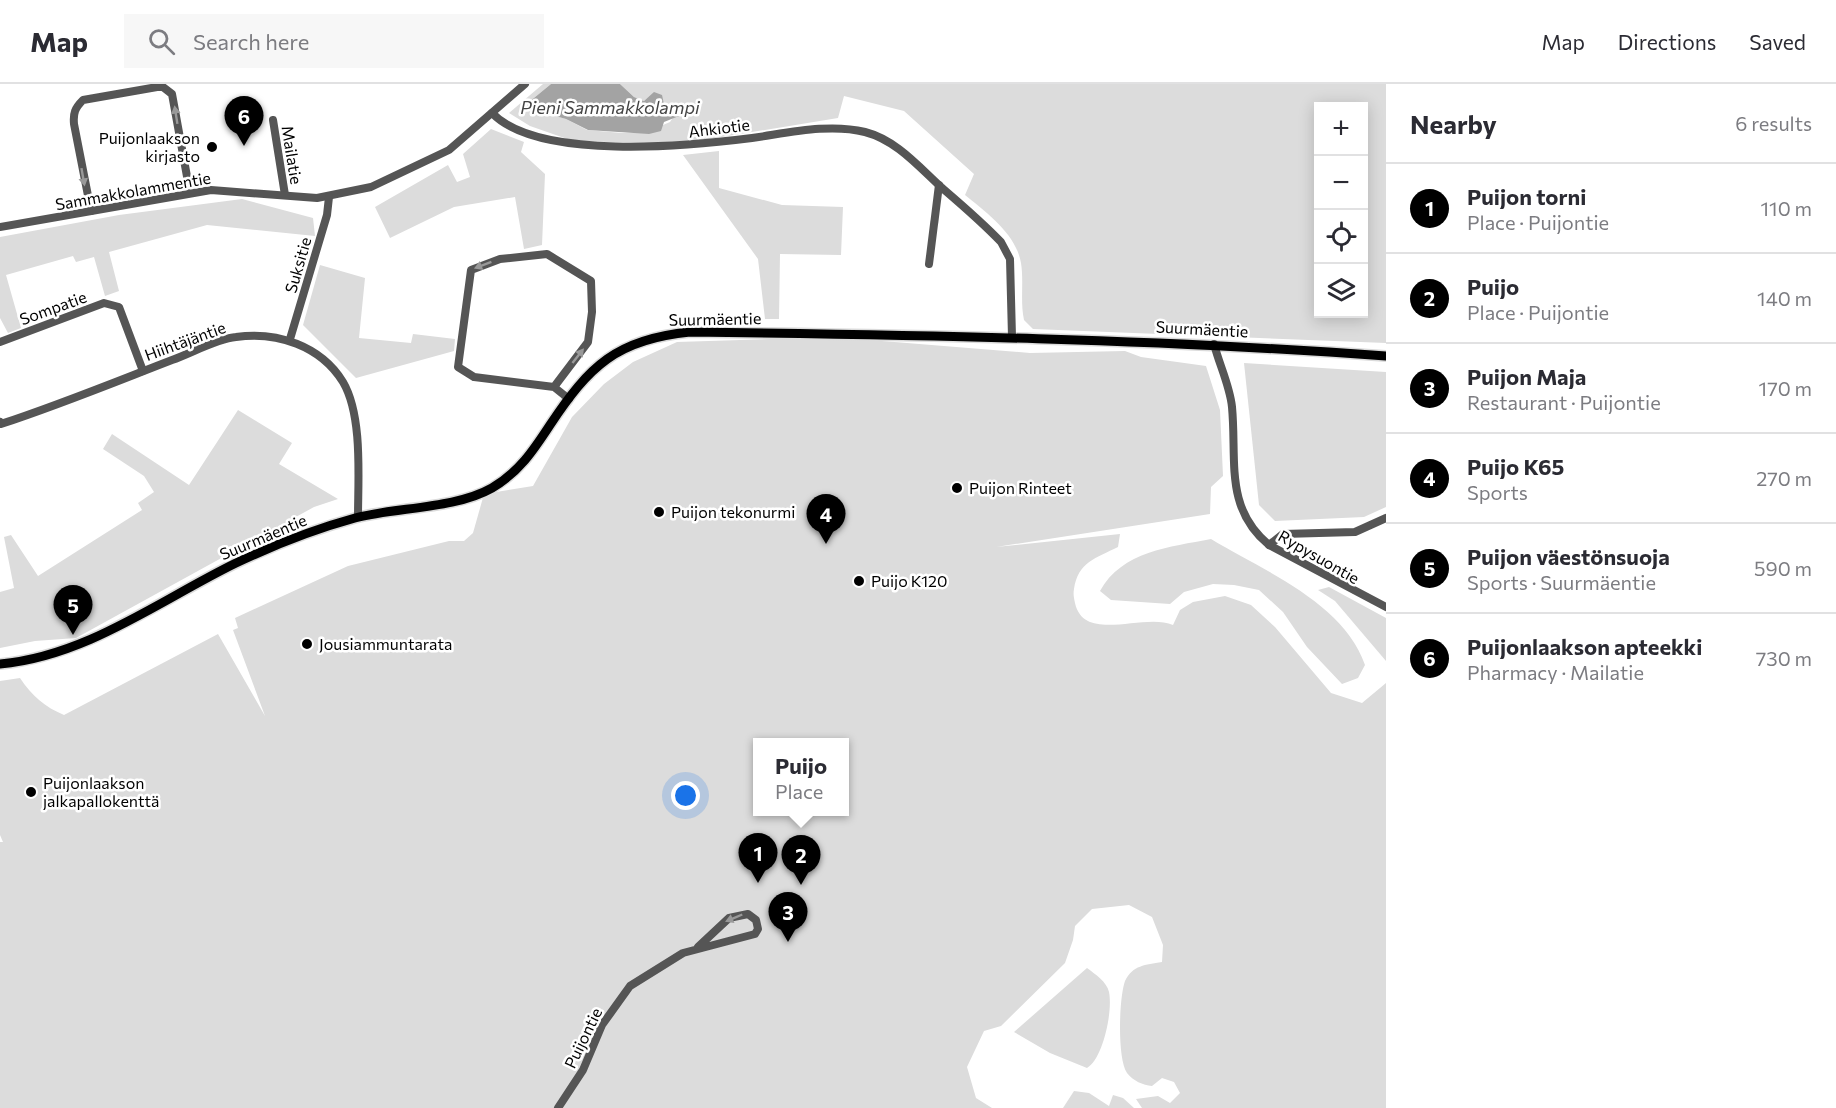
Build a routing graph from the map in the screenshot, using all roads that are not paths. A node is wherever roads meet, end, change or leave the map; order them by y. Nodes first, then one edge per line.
1 (525, 84) edge
2 (492, 113) junction
3 (273, 120) dead end
4 (939, 185) junction
5 (190, 193) junction
6 (285, 195) junction
7 (329, 197) junction
8 (91, 211) junction
9 (0, 227) edge
10 (929, 264) dead end
11 (1012, 336) junction
12 (290, 339) junction
13 (0, 342) edge
14 (1214, 344) junction
15 (1386, 356) edge
16 (143, 371) junction
17 (554, 387) junction
18 (569, 399) junction
19 (1, 423) edge
20 (358, 517) junction
21 (1386, 518) edge
22 (1269, 545) junction
23 (1386, 608) edge
24 (0, 664) edge
25 (698, 947) junction
26 (558, 1108) edge

1 - 2 street, Sammakkolammentie
2 - 4 street, Ahkiotie
2 - 7 street, Sammakkolammentie
3 - 6 street, Mailatie
4 - 10 street
4 - 11 street, Ahkiotie
5 - 6 street, Sammakkolammentie
5 - 8 street, Sammakkolammentie
5 -> 8 street
6 - 7 street, Sammakkolammentie
7 - 12 street, Suksitie
8 - 9 street, Sammakkolammentie
11 - 14 main road, Suurmäentie
11 - 18 main road, Suurmäentie
12 - 16 street, Hiihtäjäntie
12 - 20 street, Hiihtäjäntie
13 - 16 street, Sompatie
14 - 15 main road, Suurmäentie
14 - 22 street, Rypysuontie
16 - 19 street, Hiihtäjäntie
17 -> 17 street
17 - 18 street
18 - 20 main road, Suurmäentie
20 - 24 main road, Suurmäentie
21 - 22 street
22 - 23 street, Rypysuontie
25 -> 25 street, Puijontie
25 - 26 street, Puijontie

